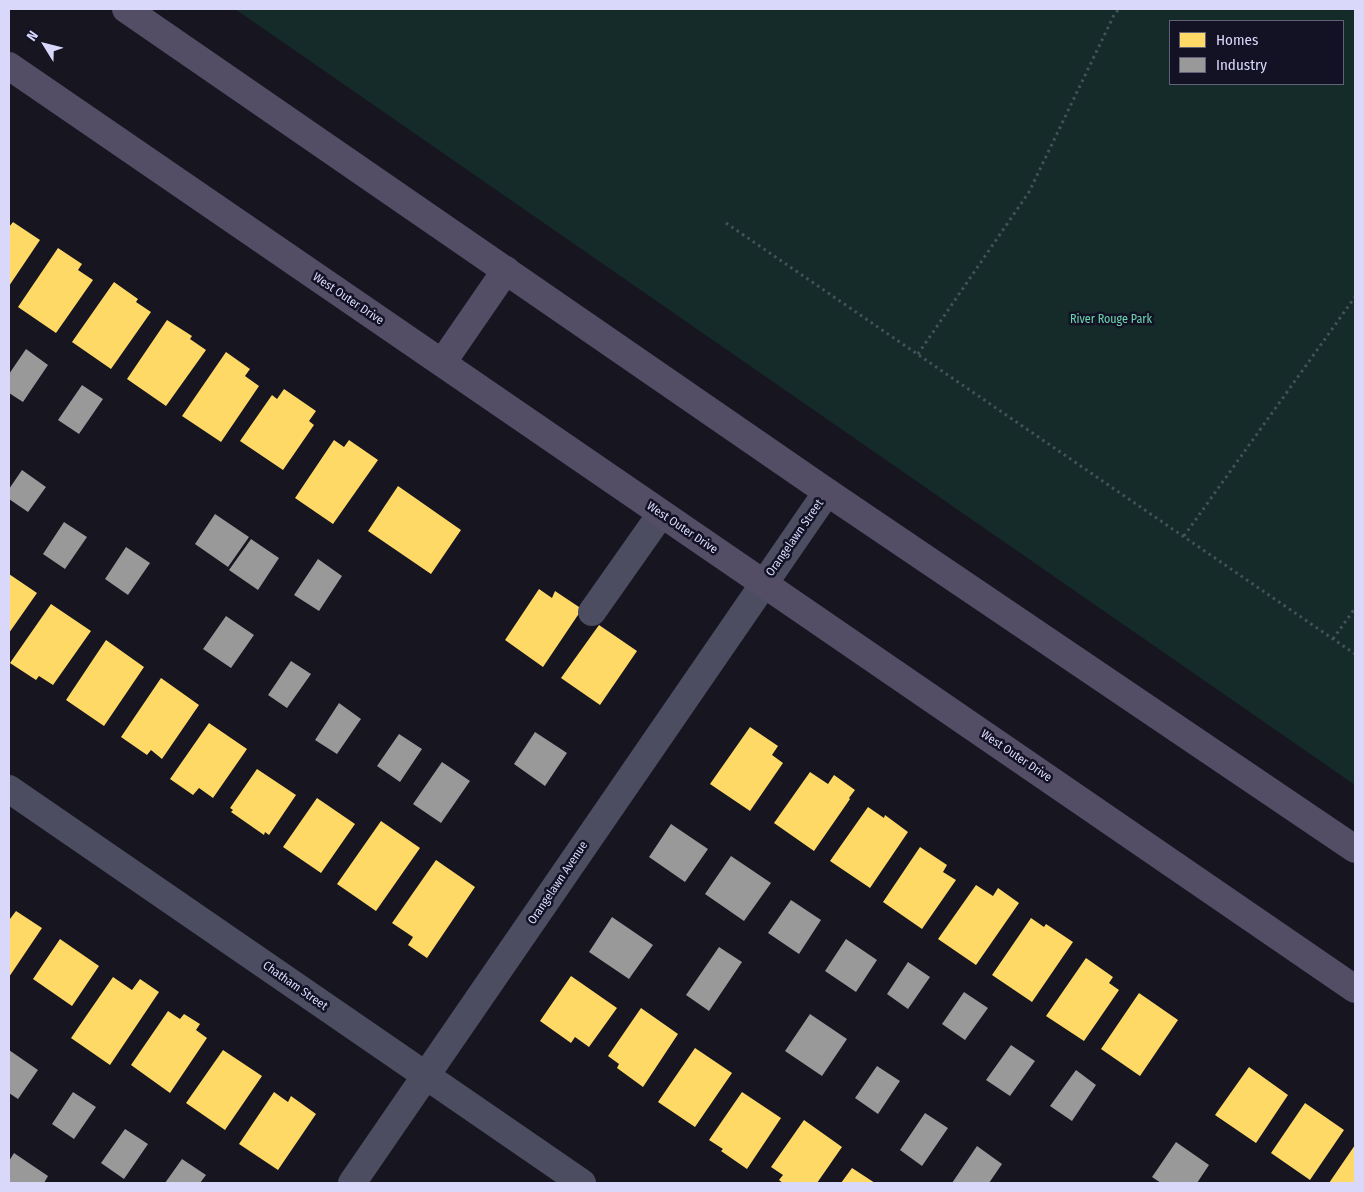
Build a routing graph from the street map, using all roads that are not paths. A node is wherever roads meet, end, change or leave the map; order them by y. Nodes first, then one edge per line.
1 (126, 9) edge
2 (9, 66) edge
3 (506, 270) junction
4 (442, 363) junction
5 (827, 492) junction
6 (661, 514) junction
7 (763, 584) junction
8 (592, 612) dead end
9 (9, 789) edge
10 (1355, 850) edge
11 (1355, 989) edge
12 (426, 1076) junction
13 (352, 1183) edge
14 (582, 1183) edge

1 - 3 main road
2 - 4 main road, West Outer Drive
3 - 4 main road
3 - 5 main road
4 - 6 main road, West Outer Drive
5 - 7 street, Orangelawn Street
5 - 10 main road
6 - 7 main road, West Outer Drive
6 - 8 street
7 - 11 main road, West Outer Drive
7 - 12 street, Orangelawn Avenue
9 - 12 street, Chatham Street
12 - 13 street, Orangelawn Avenue
12 - 14 street, Chatham Street

